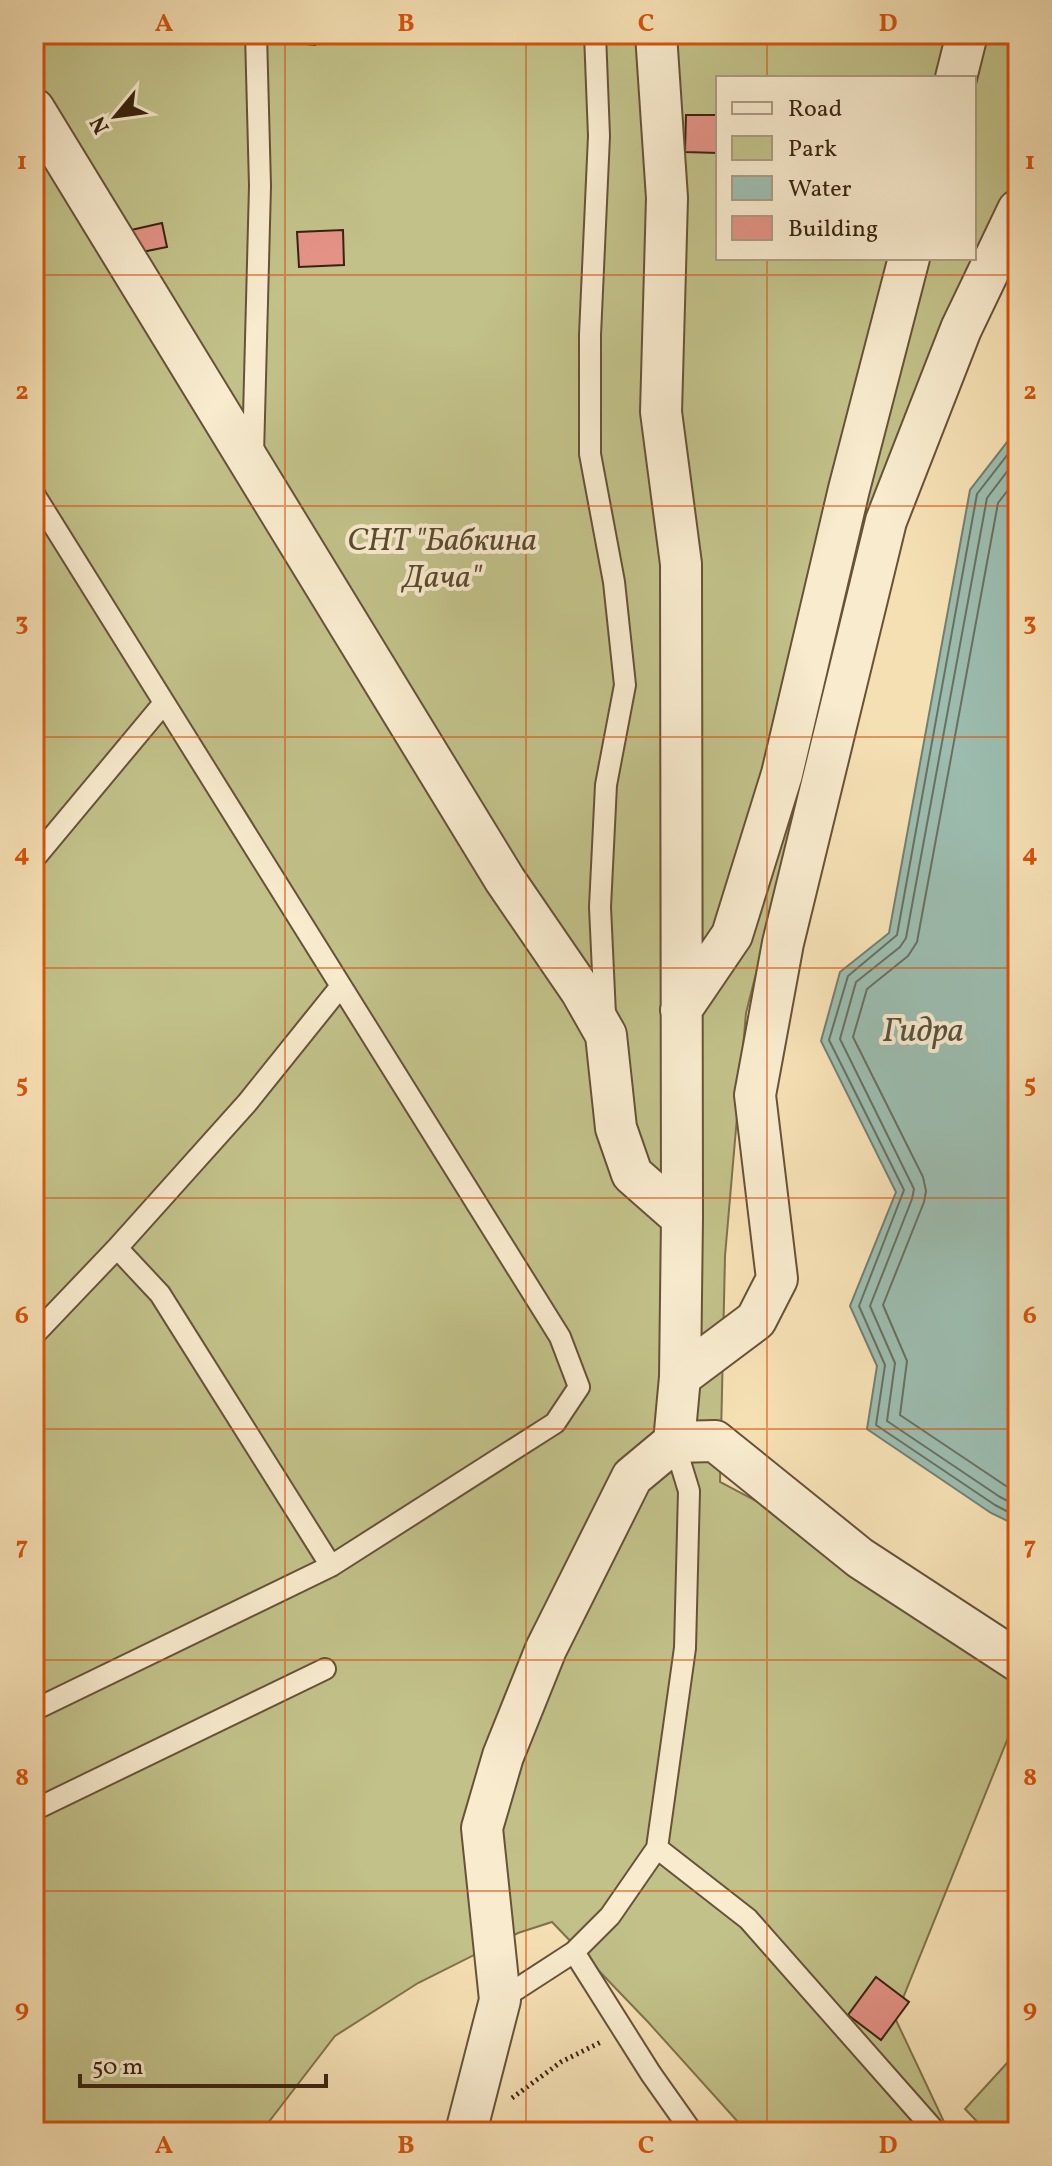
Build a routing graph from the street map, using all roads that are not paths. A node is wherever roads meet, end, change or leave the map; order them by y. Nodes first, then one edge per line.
1 (256, 34) edge
2 (595, 34) edge
3 (656, 34) edge
4 (967, 34) edge
5 (956, 76) edge
6 (34, 109) edge
7 (1018, 210) edge
8 (908, 260) edge
9 (253, 467) junction
10 (34, 494) edge
11 (164, 703) junction
12 (34, 859) edge
13 (341, 986) junction
14 (681, 1010) junction
15 (606, 1035) junction
16 (682, 1218) junction
17 (117, 1248) junction
18 (34, 1335) edge
19 (680, 1377) junction
20 (674, 1442) junction
21 (331, 1566) junction
22 (1018, 1661) edge
23 (325, 1669) dead end
24 (34, 1710) edge
25 (34, 1810) edge
26 (657, 1848) junction
27 (574, 1952) junction
28 (500, 2000) junction
29 (465, 2132) edge
30 (692, 2132) edge
31 (936, 2132) edge

1 - 9 lane
2 - 15 lane
3 - 14 street
4 - 5 street
6 - 9 street
7 - 19 street
8 - 14 street
9 - 15 street
10 - 11 lane
11 - 12 lane
11 - 13 lane
13 - 17 lane
13 - 21 lane
14 - 16 street
15 - 16 street
16 - 19 street
17 - 18 lane
17 - 21 lane
19 - 20 street
20 - 22 street
20 - 26 lane
20 - 28 street
21 - 24 lane
23 - 25 lane
26 - 27 lane
26 - 31 lane
27 - 28 lane
27 - 30 lane
28 - 29 street

